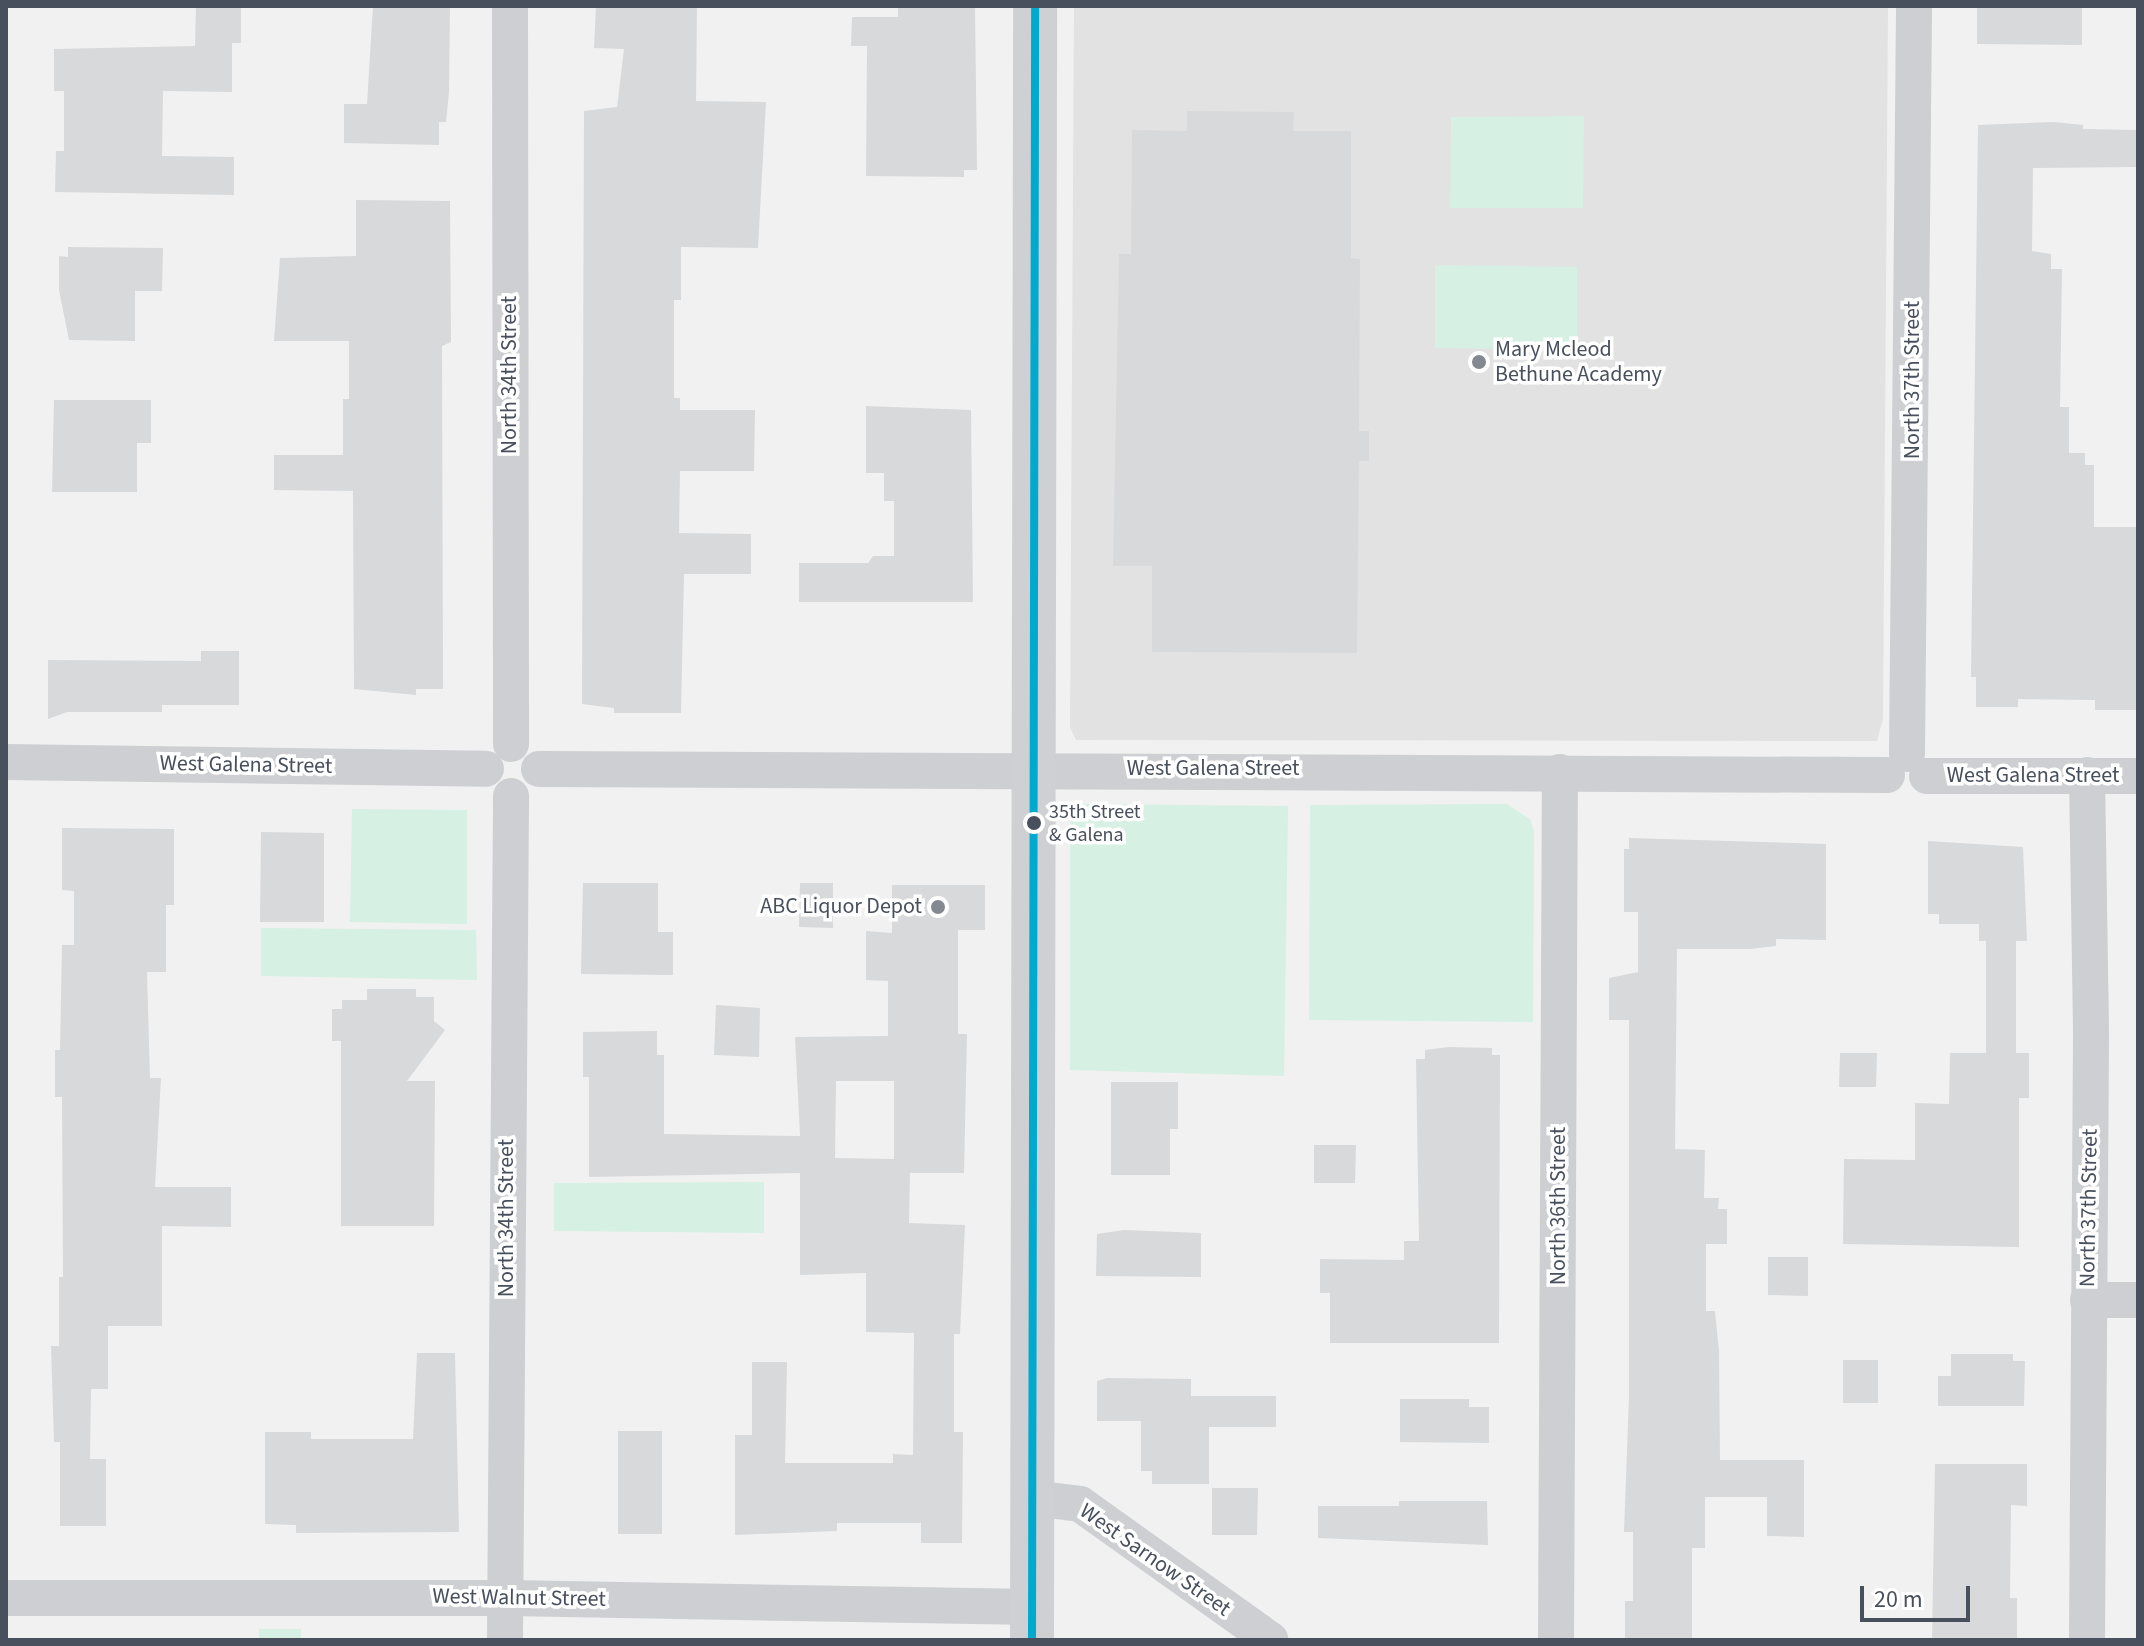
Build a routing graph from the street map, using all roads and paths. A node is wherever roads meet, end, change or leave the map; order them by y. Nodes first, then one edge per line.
1 (510, 6) edge
2 (1035, 6) edge
3 (1914, 6) edge
4 (498, 756) junction
5 (6, 762) edge
6 (539, 769) junction
7 (1035, 769) junction
8 (1907, 769) junction
9 (1560, 772) junction
10 (2087, 775) junction
11 (2138, 776) edge
12 (511, 796) junction
13 (2088, 1300) junction
14 (2138, 1300) edge
15 (1033, 1498) junction
16 (6, 1598) edge
17 (505, 1598) junction
18 (1032, 1623) edge
19 (505, 1640) edge
20 (1271, 1640) edge
21 (1556, 1640) edge
22 (2087, 1640) edge

1 - 4 street, North 34th Street
2 - 7 main road
3 - 8 street, North 37th Street
4 - 5 street, West Galena Street
4 - 6 street
4 - 12 street
6 - 7 street, West Galena Street
6 - 12 street
7 - 9 street, West Galena Street
7 - 15 main road
8 - 9 street, West Galena Street
8 - 10 street, West Galena Street
9 - 21 street, North 36th Street
10 - 11 street, West Galena Street
10 - 13 street, North 37th Street
12 - 17 street, North 34th Street
13 - 14 street
13 - 22 street, North 37th Street
15 - 18 main road
15 - 20 street, West Sarnow Street
16 - 17 street, West Walnut Street
17 - 18 street, West Walnut Street
17 - 19 street, North 34th Street

